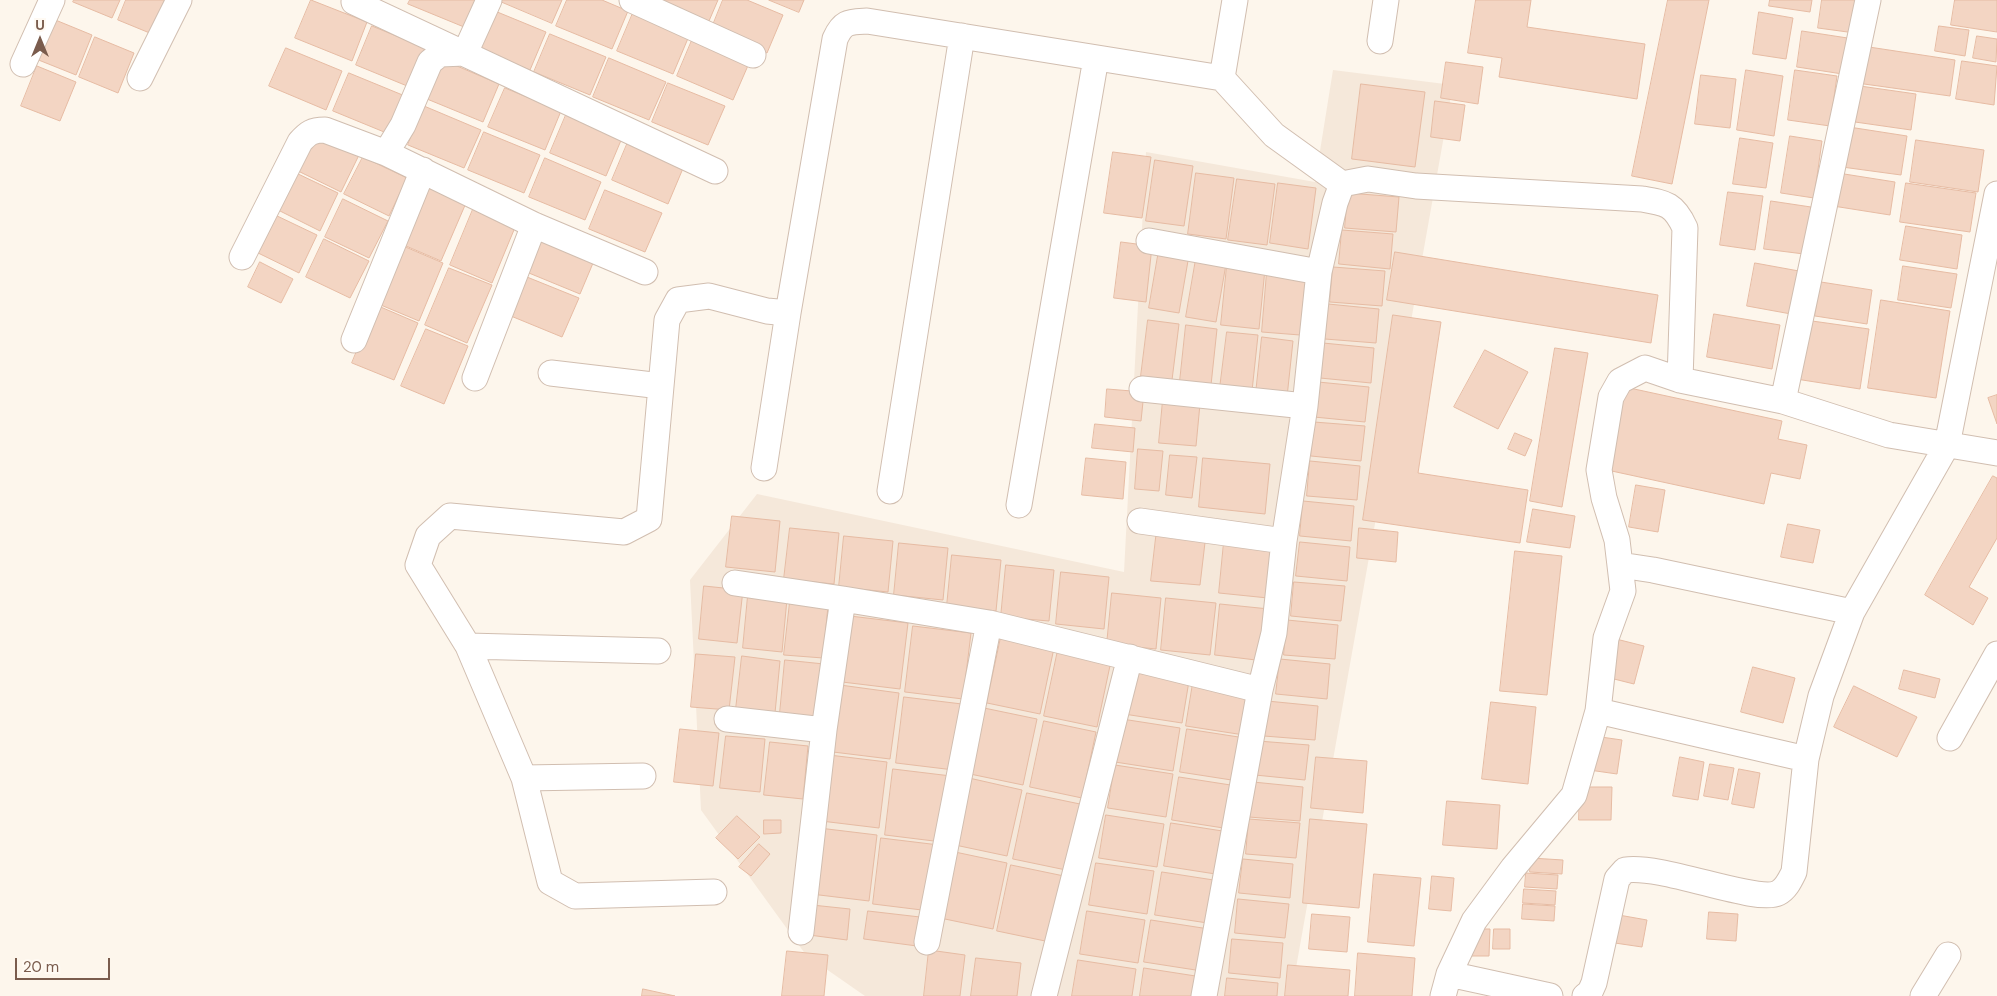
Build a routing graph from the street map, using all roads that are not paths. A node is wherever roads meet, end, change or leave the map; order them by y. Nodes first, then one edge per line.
1 (52, 0) edge
2 (180, 0) edge
3 (489, 0) edge
4 (632, 0) edge
5 (1235, 0) edge
6 (1386, 0) edge
7 (1868, 0) edge
8 (354, 2) dead end
9 (962, 36) junction
10 (1380, 41) dead end
11 (465, 52) junction
12 (753, 55) dead end
13 (1096, 58) junction
14 (23, 64) dead end
15 (140, 78) dead end
16 (1222, 78) junction
17 (386, 153) junction
18 (423, 170) junction
19 (715, 172) dead end
20 (1342, 184) junction
21 (1997, 194) edge
22 (534, 225) junction
23 (1149, 241) dead end
24 (242, 257) dead end
25 (645, 272) dead end
26 (1319, 272) junction
27 (788, 313) junction
28 (354, 340) dead end
29 (551, 373) dead end
30 (475, 378) dead end
31 (1680, 380) junction
32 (661, 386) junction
33 (1142, 389) dead end
34 (1783, 402) junction
35 (1305, 406) junction
36 (1947, 445) junction
37 (1997, 453) edge
38 (764, 468) dead end
39 (890, 491) dead end
40 (1019, 505) dead end
41 (1140, 522) dead end
42 (1284, 540) junction
43 (1620, 565) junction
44 (735, 583) dead end
45 (842, 599) junction
46 (1852, 612) junction
47 (990, 623) junction
48 (468, 646) junction
49 (658, 651) dead end
50 (1997, 654) edge
51 (1130, 657) junction
52 (1260, 690) junction
53 (1598, 711) junction
54 (727, 719) dead end
55 (824, 730) junction
56 (1950, 738) dead end
57 (1806, 759) junction
58 (643, 776) dead end
59 (524, 778) junction
60 (714, 892) dead end
61 (801, 932) dead end
62 (927, 942) dead end
63 (1948, 955) dead end
64 (1446, 985) edge
65 (1044, 996) edge
66 (1204, 996) edge
67 (1550, 996) edge
68 (1585, 996) edge
69 (1923, 996) edge

1 - 14 street
2 - 15 street
3 - 11 street
4 - 12 street
5 - 16 street
6 - 10 street
7 - 34 street
8 - 11 street
9 - 13 street
9 - 27 street
9 - 39 street
11 - 17 street
11 - 19 street
13 - 16 street
13 - 40 street
16 - 20 street
17 - 18 street
17 - 24 street
18 - 22 street
18 - 28 street
20 - 26 street
20 - 31 street
21 - 36 street
22 - 25 street
22 - 30 street
23 - 26 street
26 - 35 street
27 - 32 street
27 - 38 street
29 - 32 street
31 - 34 street
31 - 43 street
32 - 48 street
33 - 35 street
34 - 36 street
35 - 42 street
36 - 37 street
36 - 46 street
41 - 42 street
42 - 52 street
43 - 46 street
43 - 53 street
44 - 45 street
45 - 47 street
45 - 55 street
46 - 57 street
47 - 51 street
47 - 62 street
48 - 49 street
48 - 59 street
50 - 56 street
51 - 52 street
51 - 65 street
52 - 66 street
53 - 57 street
53 - 64 street
54 - 55 street
55 - 61 street
57 - 68 street
58 - 59 street
59 - 60 street
63 - 69 street
64 - 67 street

